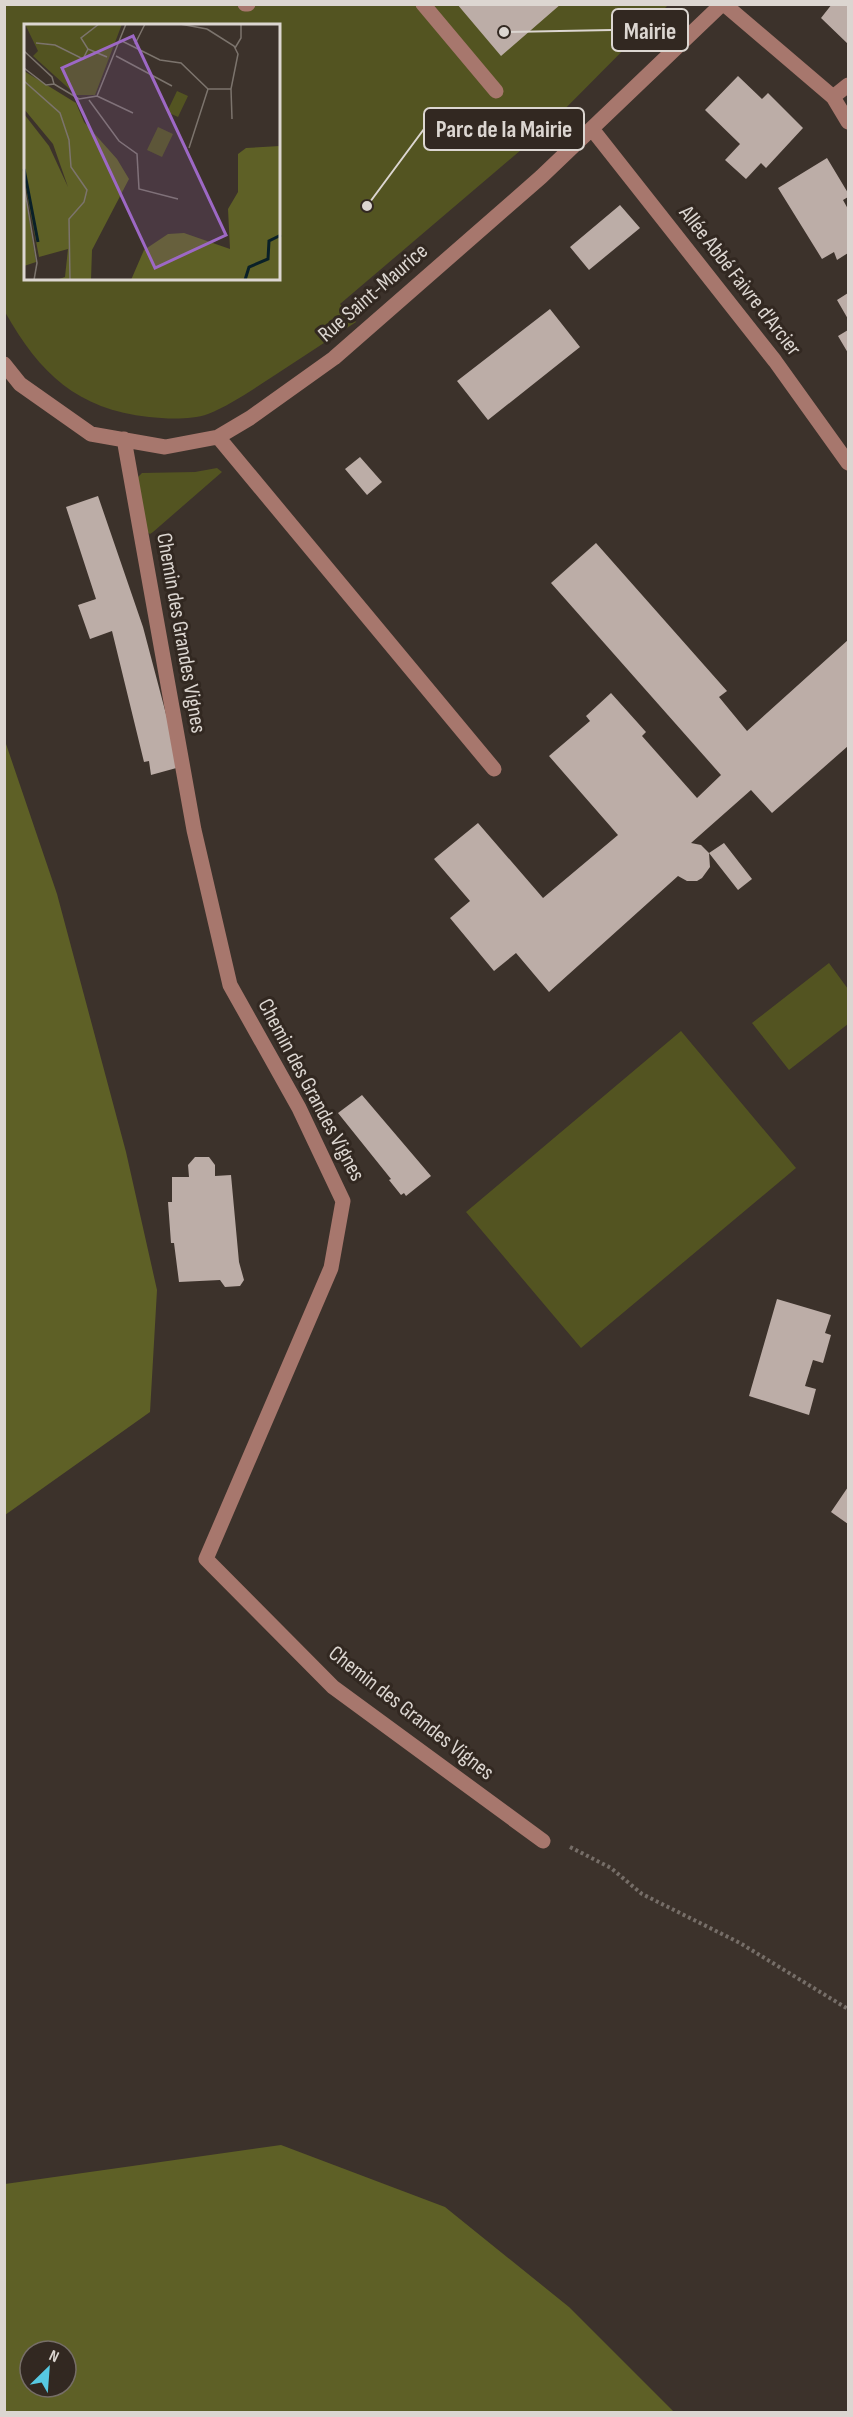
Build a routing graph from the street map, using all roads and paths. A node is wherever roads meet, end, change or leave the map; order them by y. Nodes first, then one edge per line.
1 (423, 4) edge
2 (723, 4) edge
3 (849, 85) edge
4 (496, 91) dead end
5 (833, 97) junction
6 (849, 122) edge
7 (592, 129) junction
8 (4, 364) edge
9 (218, 437) junction
10 (124, 439) junction
11 (849, 463) edge
12 (494, 769) dead end
13 (543, 1841) joint
14 (849, 2009) edge

1 - 4 street
2 - 5 street
2 - 7 street, Rue Saint-Maurice
3 - 5 street
5 - 6 street
7 - 9 street, Rue Saint-Maurice
7 - 11 street, Allée Abbé Faivre d'Arcier
8 - 10 street, Rue Saint-Maurice
9 - 10 street, Rue Saint-Maurice
9 - 12 street
10 - 13 street, Chemin des Grandes Vignes
13 - 14 path

